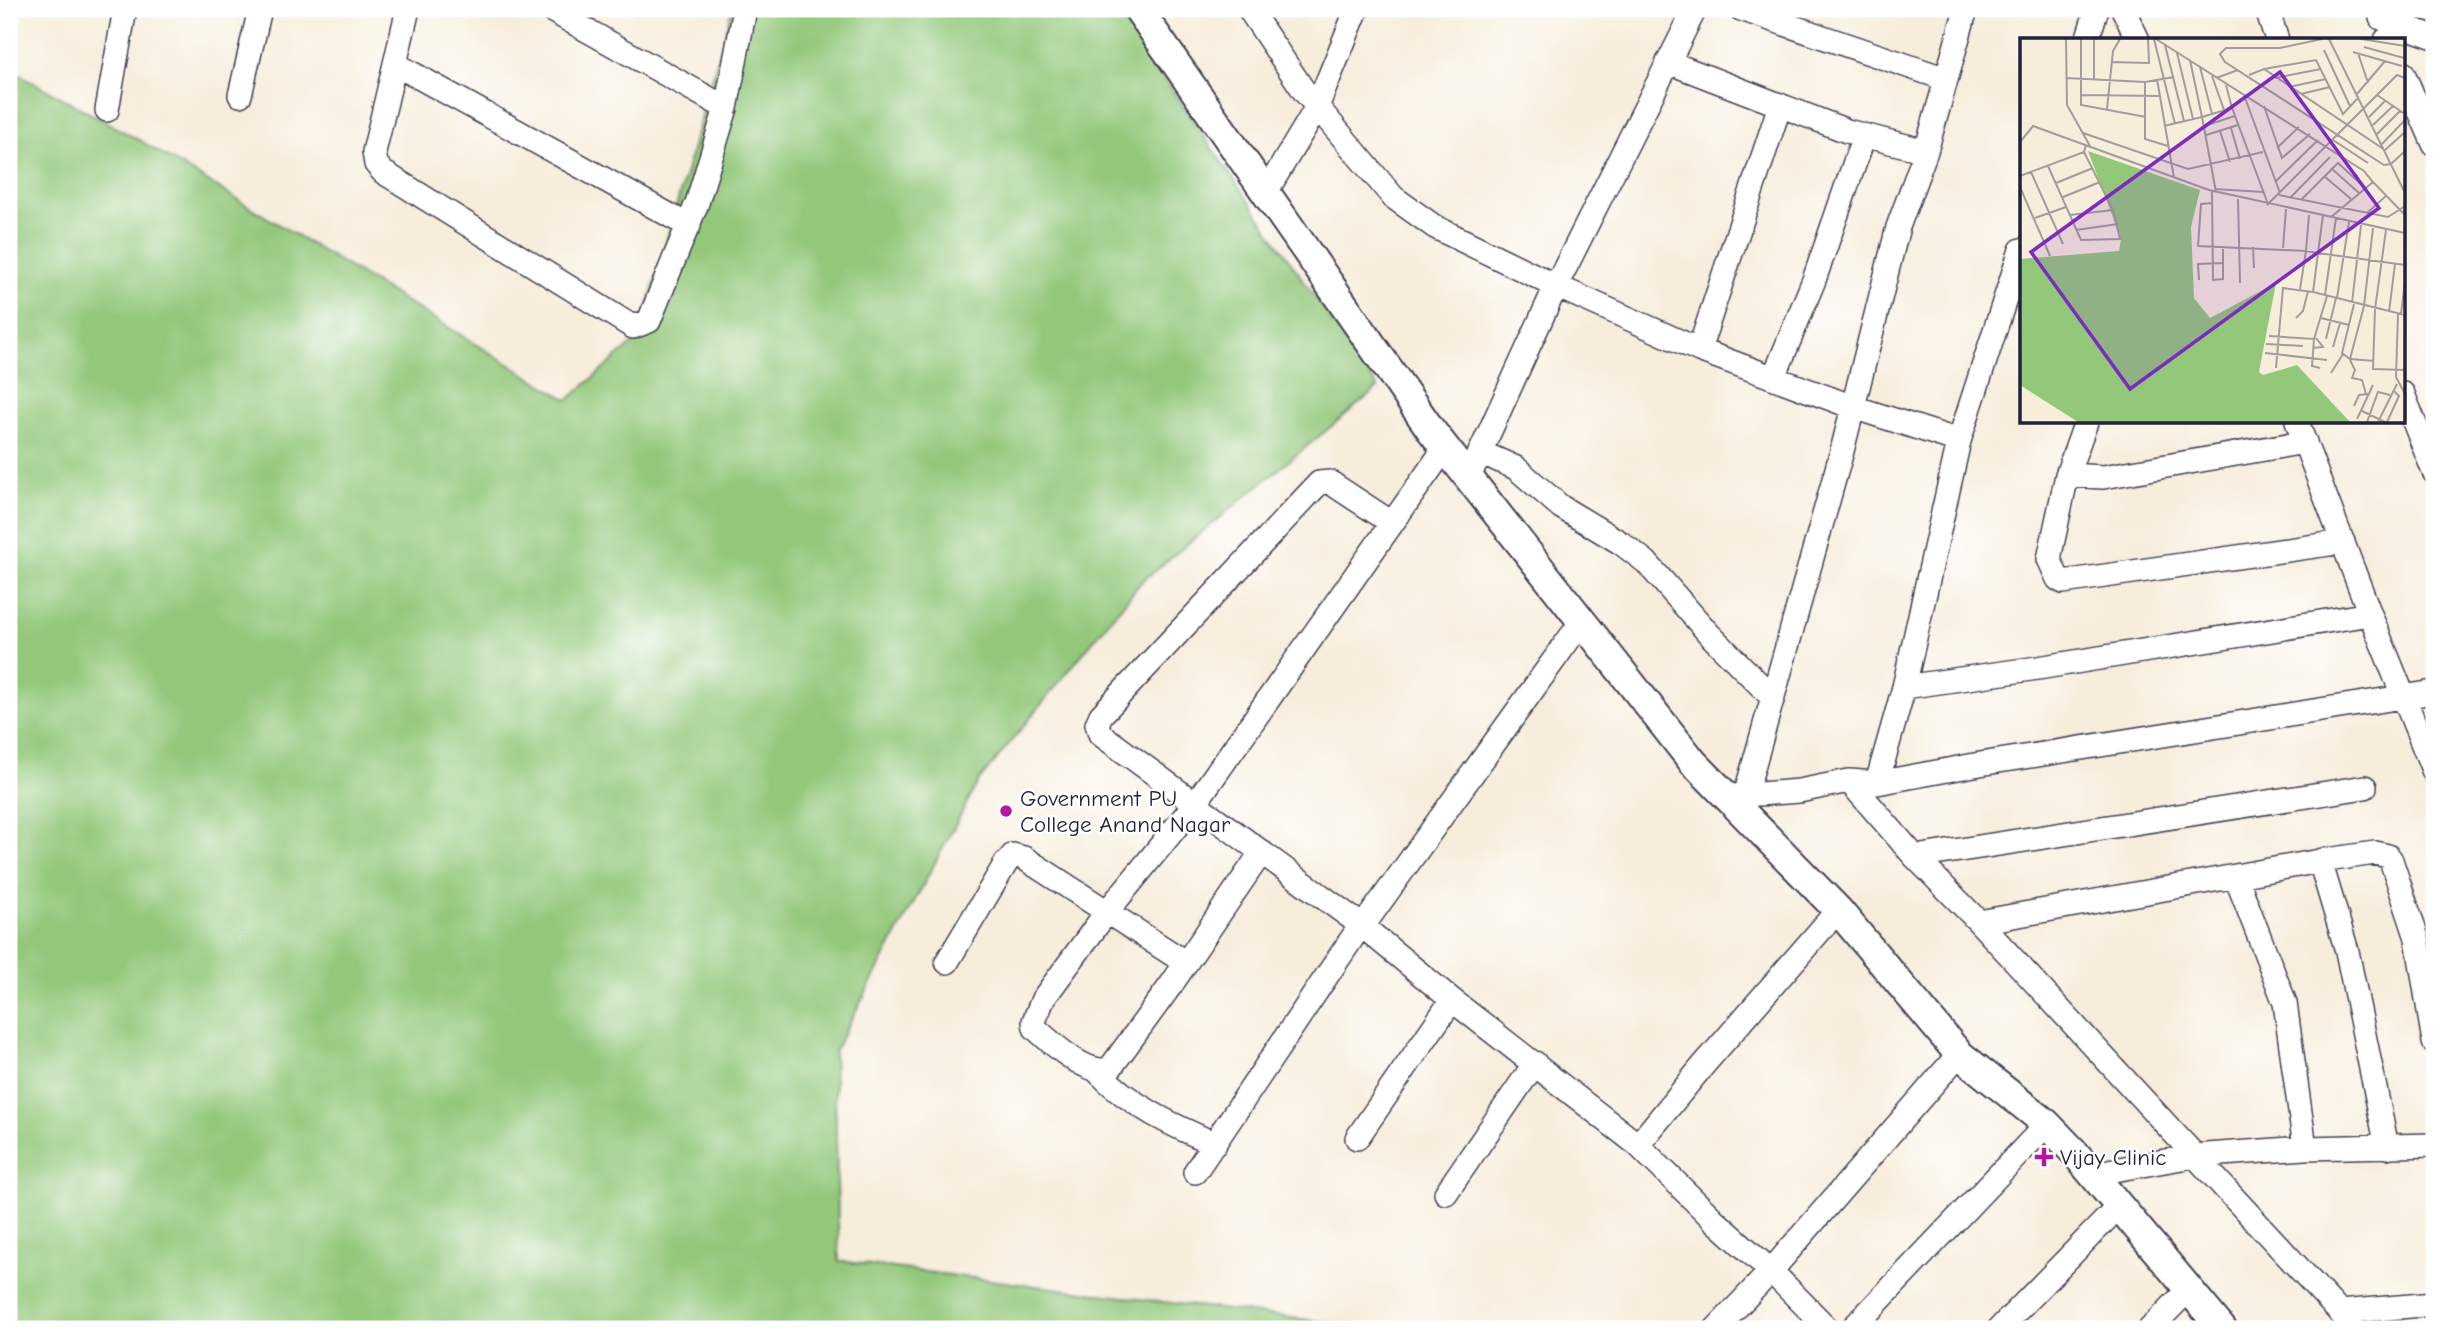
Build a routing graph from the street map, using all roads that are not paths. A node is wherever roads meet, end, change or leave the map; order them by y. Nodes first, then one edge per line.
1 (125, 9) edge
2 (260, 9) edge
3 (408, 9) edge
4 (549, 9) edge
5 (746, 9) edge
6 (1138, 9) edge
7 (1249, 9) edge
8 (1357, 9) edge
9 (1695, 9) edge
10 (1741, 9) edge
11 (1966, 9) edge
12 (2097, 9) edge
13 (2123, 9) edge
14 (2267, 9) edge
15 (2384, 29) edge
16 (2434, 37) edge
17 (2088, 38) edge
18 (2137, 38) edge
19 (2276, 38) edge
20 (1668, 62) junction
21 (395, 64) junction
22 (2404, 75) edge
23 (1946, 79) junction
24 (240, 95) dead end
25 (1780, 105) junction
26 (1317, 107) junction
27 (726, 108) junction
28 (107, 110) dead end
29 (1864, 136) junction
30 (2434, 141) edge
31 (1926, 151) junction
32 (1266, 192) junction
33 (689, 226) junction
34 (2020, 253) edge
35 (1556, 286) junction
36 (1699, 350) junction
37 (1774, 377) junction
38 (2404, 397) edge
39 (1853, 407) junction
40 (2084, 424) edge
41 (2301, 432) edge
42 (1959, 441) junction
43 (1445, 448) junction
44 (1474, 465) junction
45 (2434, 472) edge
46 (2067, 475) junction
47 (1392, 523) junction
48 (2343, 542) junction
49 (2370, 614) junction
50 (1582, 621) junction
51 (1904, 687) junction
52 (2434, 692) edge
53 (2403, 696) junction
54 (1773, 698) junction
55 (2434, 772) edge
56 (1849, 781) junction
57 (1877, 783) junction
58 (2365, 787) dead end
59 (1736, 796) junction
60 (1194, 805) junction
61 (1261, 853) junction
62 (1915, 857) junction
63 (2320, 861) junction
64 (2236, 877) junction
65 (1838, 910) junction
66 (1106, 913) junction
67 (1979, 922) junction
68 (1361, 925) junction
69 (947, 962) dead end
70 (1186, 963) junction
71 (1452, 1000) junction
72 (2434, 1042) edge
73 (1959, 1054) junction
74 (1535, 1063) junction
75 (1097, 1071) junction
76 (2047, 1124) junction
77 (1357, 1138) dead end
78 (1215, 1144) junction
79 (1639, 1145) junction
80 (2434, 1145) edge
81 (2386, 1147) junction
82 (2305, 1148) junction
83 (2193, 1156) junction
84 (1195, 1172) dead end
85 (2091, 1174) junction
86 (1446, 1193) dead end
87 (2119, 1206) junction
88 (1771, 1271) junction
89 (2189, 1289) junction
90 (2434, 1304) edge
91 (2340, 1312) junction
92 (1716, 1329) edge
93 (1828, 1329) edge
94 (1852, 1329) edge
95 (1999, 1329) edge
96 (2150, 1329) edge
97 (2222, 1329) edge
98 (2355, 1329) edge

1 - 28 street
2 - 24 street
3 - 21 street
4 - 27 street
5 - 27 street
6 - 32 street
7 - 26 street
8 - 26 street
9 - 20 street
10 - 23 street
11 - 23 street
12 - 17 street
13 - 18 street
14 - 19 street
15 - 16 street
20 - 25 street
20 - 35 street
21 - 33 street
21 - 33 street
22 - 30 street
23 - 31 street
25 - 29 street
25 - 36 street
26 - 32 street
26 - 35 street
27 - 33 street
29 - 31 street
29 - 37 street
31 - 39 street
32 - 43 street
34 - 42 street
35 - 36 street
35 - 44 street
36 - 37 street
37 - 39 street
38 - 45 street
39 - 42 street
39 - 54 street
40 - 46 street
41 - 46 street
41 - 48 street
42 - 51 street
43 - 44 street
43 - 47 street
44 - 50 street
44 - 54 street
46 - 48 street
47 - 60 street
47 - 60 street
48 - 49 street
49 - 51 street
49 - 53 street
50 - 59 street
50 - 68 street
51 - 57 street
52 - 53 street
53 - 55 street
53 - 57 street
54 - 59 street
56 - 57 street
56 - 59 street
56 - 62 street
58 - 62 street
59 - 65 street
60 - 61 street
60 - 66 street
61 - 68 street
61 - 70 street
62 - 67 street
63 - 64 street
63 - 72 street
63 - 81 street
64 - 67 street
64 - 82 street
65 - 73 street
65 - 79 street
66 - 69 street
66 - 70 street
66 - 75 street
67 - 83 street
68 - 71 street
68 - 78 street
70 - 75 street
71 - 74 street
71 - 77 street
73 - 76 street
73 - 88 street
74 - 79 street
74 - 86 street
75 - 78 street
76 - 85 street
76 - 94 street
78 - 84 street
79 - 88 street
80 - 81 street
81 - 82 street
82 - 83 street
83 - 85 street
83 - 91 street
85 - 87 street
87 - 89 street
87 - 95 street
88 - 92 street
88 - 93 street
89 - 96 street
89 - 97 street
90 - 91 street
91 - 98 street

